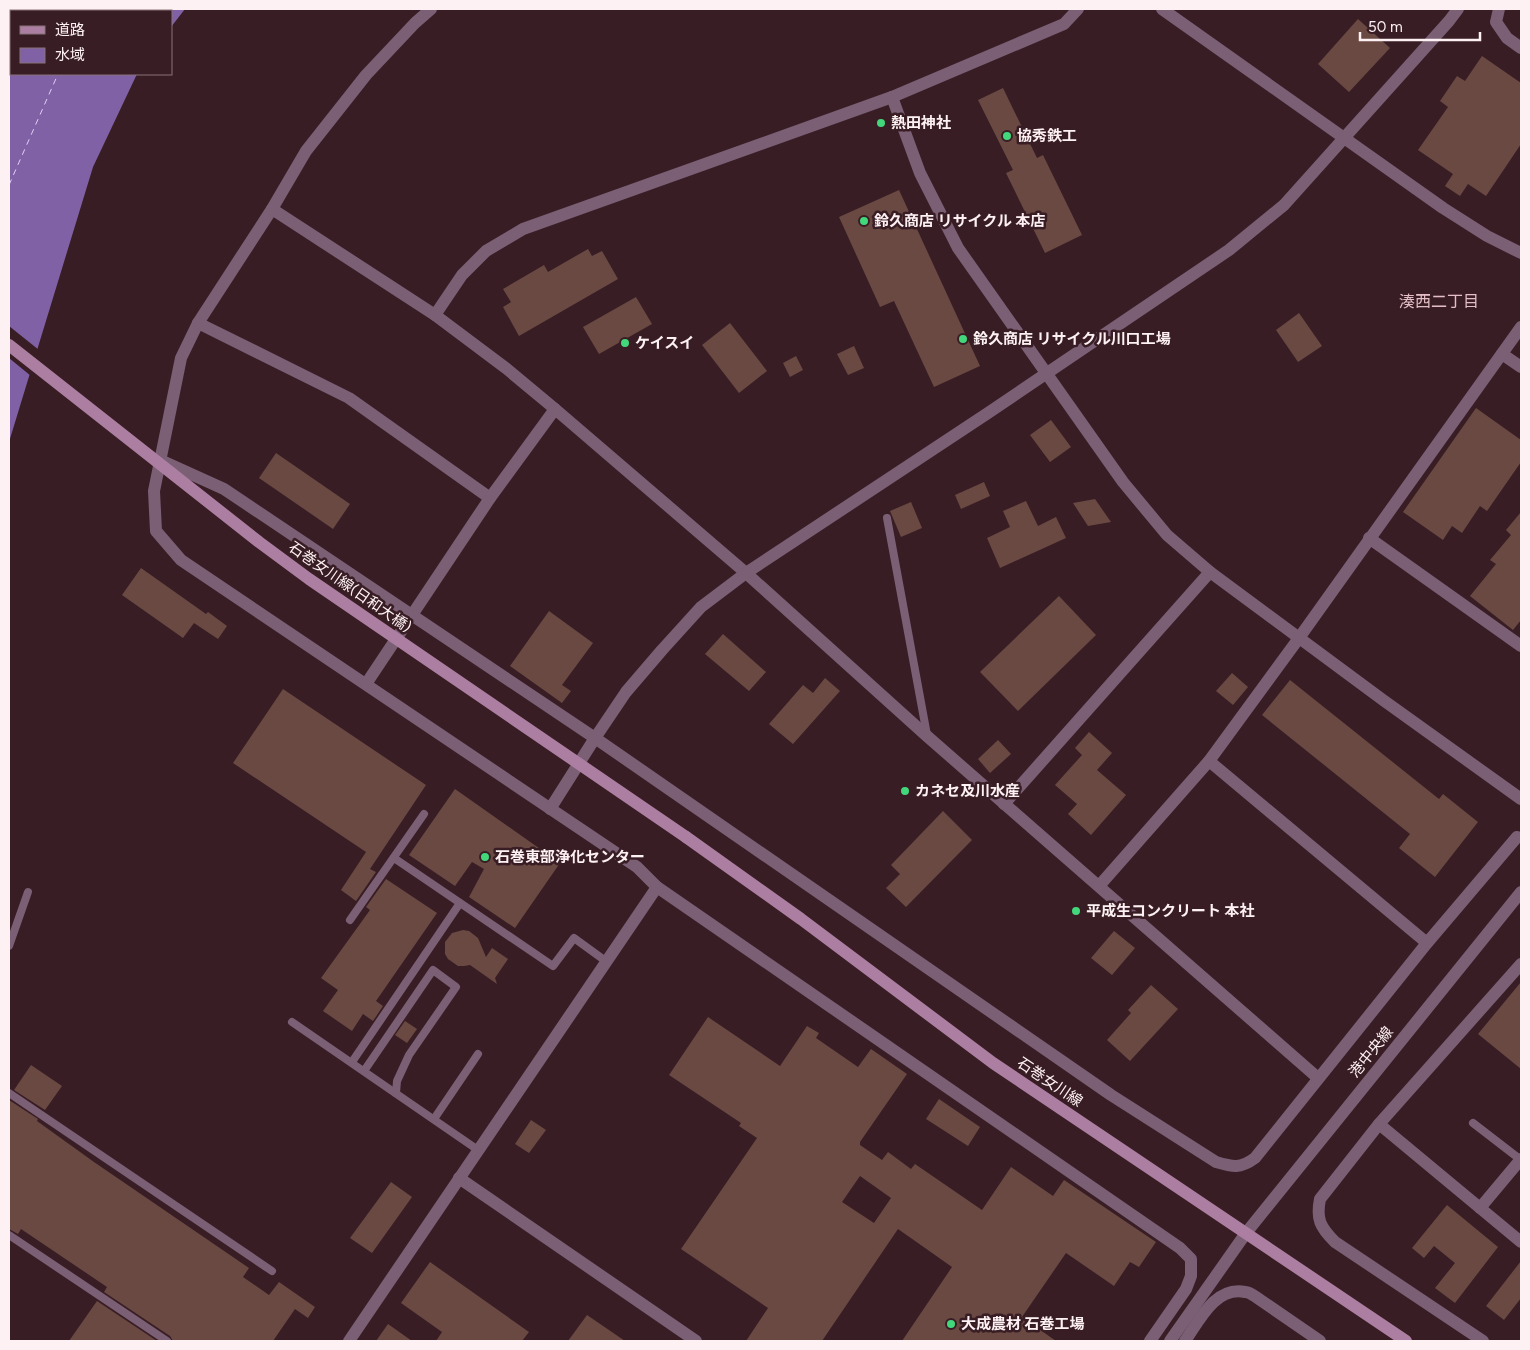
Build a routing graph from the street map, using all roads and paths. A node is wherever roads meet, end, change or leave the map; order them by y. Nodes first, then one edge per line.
1 (431, 9) edge
2 (1078, 9) edge
3 (1162, 9) edge
4 (1458, 9) edge
5 (1498, 9) edge
6 (1521, 48) edge
7 (892, 97) junction
8 (1344, 139) junction
9 (272, 208) junction
10 (1521, 254) edge
11 (435, 316) junction
12 (198, 323) junction
13 (1521, 327) edge
14 (9, 345) edge
15 (1502, 354) junction
16 (1521, 368) edge
17 (1046, 373) junction
18 (555, 409) junction
19 (160, 460) junction
20 (490, 498) junction
21 (887, 518) dead end
22 (1369, 538) junction
23 (1210, 572) junction
24 (746, 574) junction
25 (412, 616) junction
26 (1299, 638) junction
27 (1521, 646) edge
28 (366, 684) junction
29 (928, 737) junction
30 (595, 738) junction
31 (1209, 761) junction
32 (1521, 799) edge
33 (1004, 804) junction
34 (550, 809) junction
35 (424, 814) dead end
36 (686, 837) joint
37 (1517, 837) dead end
38 (394, 858) junction
39 (1099, 886) junction
40 (658, 887) junction
41 (28, 892) dead end
42 (1521, 892) edge
43 (460, 903) junction
44 (350, 920) dead end
45 (1427, 943) junction
46 (9, 946) edge
47 (607, 962) junction
48 (1521, 964) edge
49 (292, 1022) dead end
50 (478, 1054) dead end
51 (352, 1062) junction
52 (364, 1071) junction
53 (1318, 1078) junction
54 (9, 1093) edge
55 (396, 1093) junction
56 (434, 1119) junction
57 (1473, 1123) dead end
58 (1379, 1124) junction
59 (478, 1150) junction
60 (1521, 1159) edge
61 (459, 1178) junction
62 (1480, 1208) junction
63 (1246, 1232) junction
64 (9, 1235) edge
65 (1521, 1242) edge
66 (272, 1270) dead end
67 (167, 1341) edge
68 (349, 1341) edge
69 (696, 1341) edge
70 (1150, 1341) edge
71 (1170, 1341) edge
72 (1186, 1341) edge
73 (1320, 1341) edge
74 (1406, 1341) edge
75 (1483, 1341) edge

1 - 9 street
2 - 7 street
3 - 8 street
4 - 8 street
5 - 6 street
7 - 11 street
7 - 17 street
8 - 10 street
8 - 17 street
9 - 11 street
9 - 12 street
11 - 18 street
12 - 19 street
12 - 20 street
13 - 15 street
14 - 36 main road, 石巻女川線(日和大橋), bridge
15 - 16 street
15 - 22 street
17 - 23 street
17 - 24 street
18 - 20 street
18 - 24 street
19 - 25 street
19 - 28 street
20 - 25 street
21 - 29 lane
22 - 26 street
22 - 27 street
23 - 26 street
23 - 33 street
24 - 29 street
24 - 30 street
25 - 28 street
25 - 30 street
26 - 31 street
26 - 32 street
28 - 34 street
29 - 33 street
30 - 34 street
30 - 53 street
31 - 39 street
31 - 45 street
33 - 39 street
34 - 40 street
35 - 38 lane
36 - 63 main road, 石巻女川線
37 - 45 street
38 - 43 lane
38 - 44 lane
39 - 53 street
40 - 47 street
40 - 70 street
41 - 46 lane
42 - 63 street, 港中央線
43 - 47 lane
43 - 51 lane
45 - 53 street
47 - 59 street
48 - 58 street
49 - 51 lane
50 - 56 lane
51 - 52 lane
52 - 55 lane
52 - 55 lane
54 - 66 lane
55 - 56 lane
56 - 59 lane
57 - 60 lane
58 - 62 street
58 - 75 street
59 - 61 street
60 - 62 street
61 - 68 street
61 - 69 street
62 - 65 street
63 - 71 street, 港中央線
63 - 74 main road, 石巻女川線
64 - 67 lane
72 - 73 street

